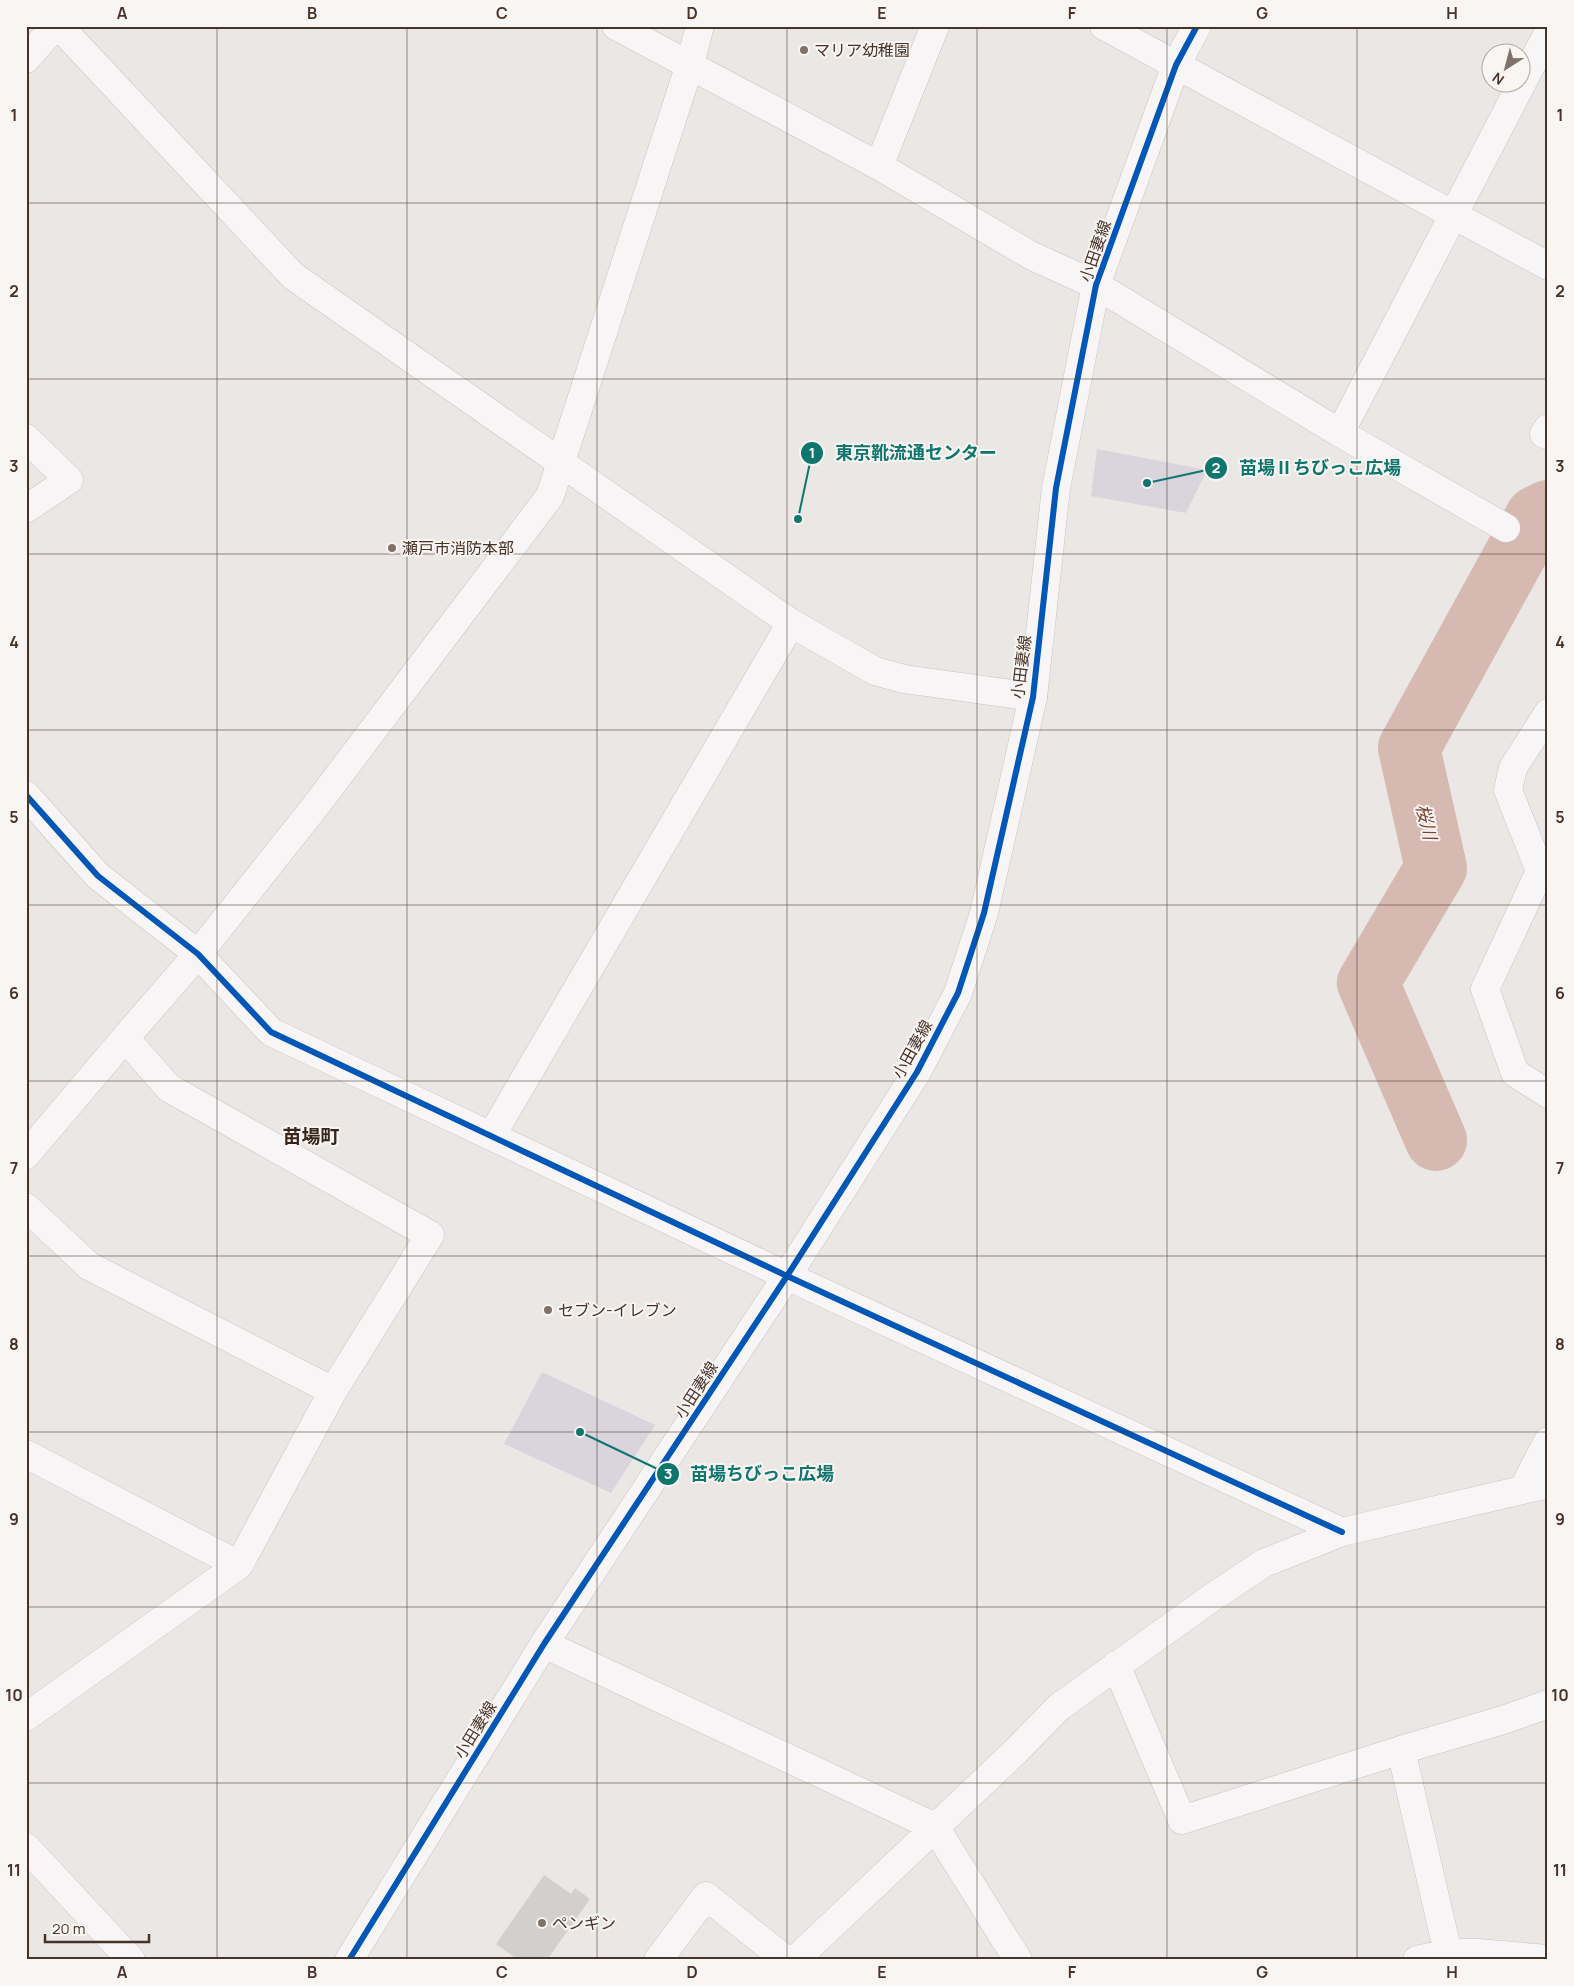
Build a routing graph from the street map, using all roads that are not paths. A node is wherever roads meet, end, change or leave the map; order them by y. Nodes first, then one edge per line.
1 (55, 26) edge
2 (59, 26) edge
3 (616, 26) edge
4 (700, 26) edge
5 (935, 26) edge
6 (1104, 26) edge
7 (1197, 26) edge
8 (1537, 26) edge
9 (1548, 32) edge
10 (26, 59) edge
11 (690, 64) junction
12 (1176, 65) junction
13 (878, 166) junction
14 (1453, 214) junction
15 (1548, 266) edge
16 (1096, 286) junction
17 (1340, 433) junction
18 (26, 438) edge
19 (561, 463) junction
20 (26, 510) edge
21 (1506, 528) dead end
22 (791, 623) junction
23 (1033, 697) junction
24 (1548, 713) edge
25 (26, 795) edge
26 (1544, 874) edge
27 (198, 954) junction
28 (124, 1038) junction
29 (1548, 1094) edge
30 (492, 1136) junction
31 (26, 1156) edge
32 (26, 1208) edge
33 (787, 1276) junction
34 (333, 1391) junction
35 (1548, 1441) edge
36 (26, 1454) edge
37 (1535, 1486) edge
38 (1342, 1532) junction
39 (239, 1565) junction
40 (544, 1644) junction
41 (1116, 1665) junction
42 (1548, 1704) edge
43 (26, 1717) edge
44 (1401, 1750) junction
45 (936, 1827) junction
46 (26, 1847) edge
47 (1448, 1956) edge
48 (1548, 1959) edge
49 (131, 1960) edge
50 (349, 1960) edge
51 (658, 1960) edge
52 (786, 1960) edge
53 (795, 1960) edge
54 (1018, 1960) edge
55 (1417, 1960) edge

1 - 10 street
2 - 19 street
3 - 11 street
4 - 11 street
5 - 13 street
6 - 12 street
7 - 12 street, 小田妻線
8 - 9 street
9 - 14 street
11 - 13 street
11 - 19 street
12 - 14 street
12 - 16 street, 小田妻線
13 - 16 street
14 - 15 street
14 - 17 street
16 - 17 street
16 - 23 street, 小田妻線
17 - 21 street
18 - 20 street
19 - 22 street
19 - 27 street
22 - 23 street
22 - 30 street
23 - 33 street, 小田妻線
24 - 26 street
25 - 27 street
26 - 29 street
27 - 28 street
27 - 30 street
28 - 31 street
28 - 34 street
30 - 33 street
32 - 34 street
33 - 38 street
33 - 40 street, 小田妻線
34 - 39 street
35 - 37 street
36 - 39 street
37 - 38 street
38 - 41 street
39 - 43 street
40 - 45 street
40 - 50 street, 小田妻線
41 - 44 street
41 - 45 street
42 - 44 street
44 - 47 street
45 - 53 street
45 - 54 street
46 - 49 street
47 - 48 street
47 - 55 street
51 - 52 street

